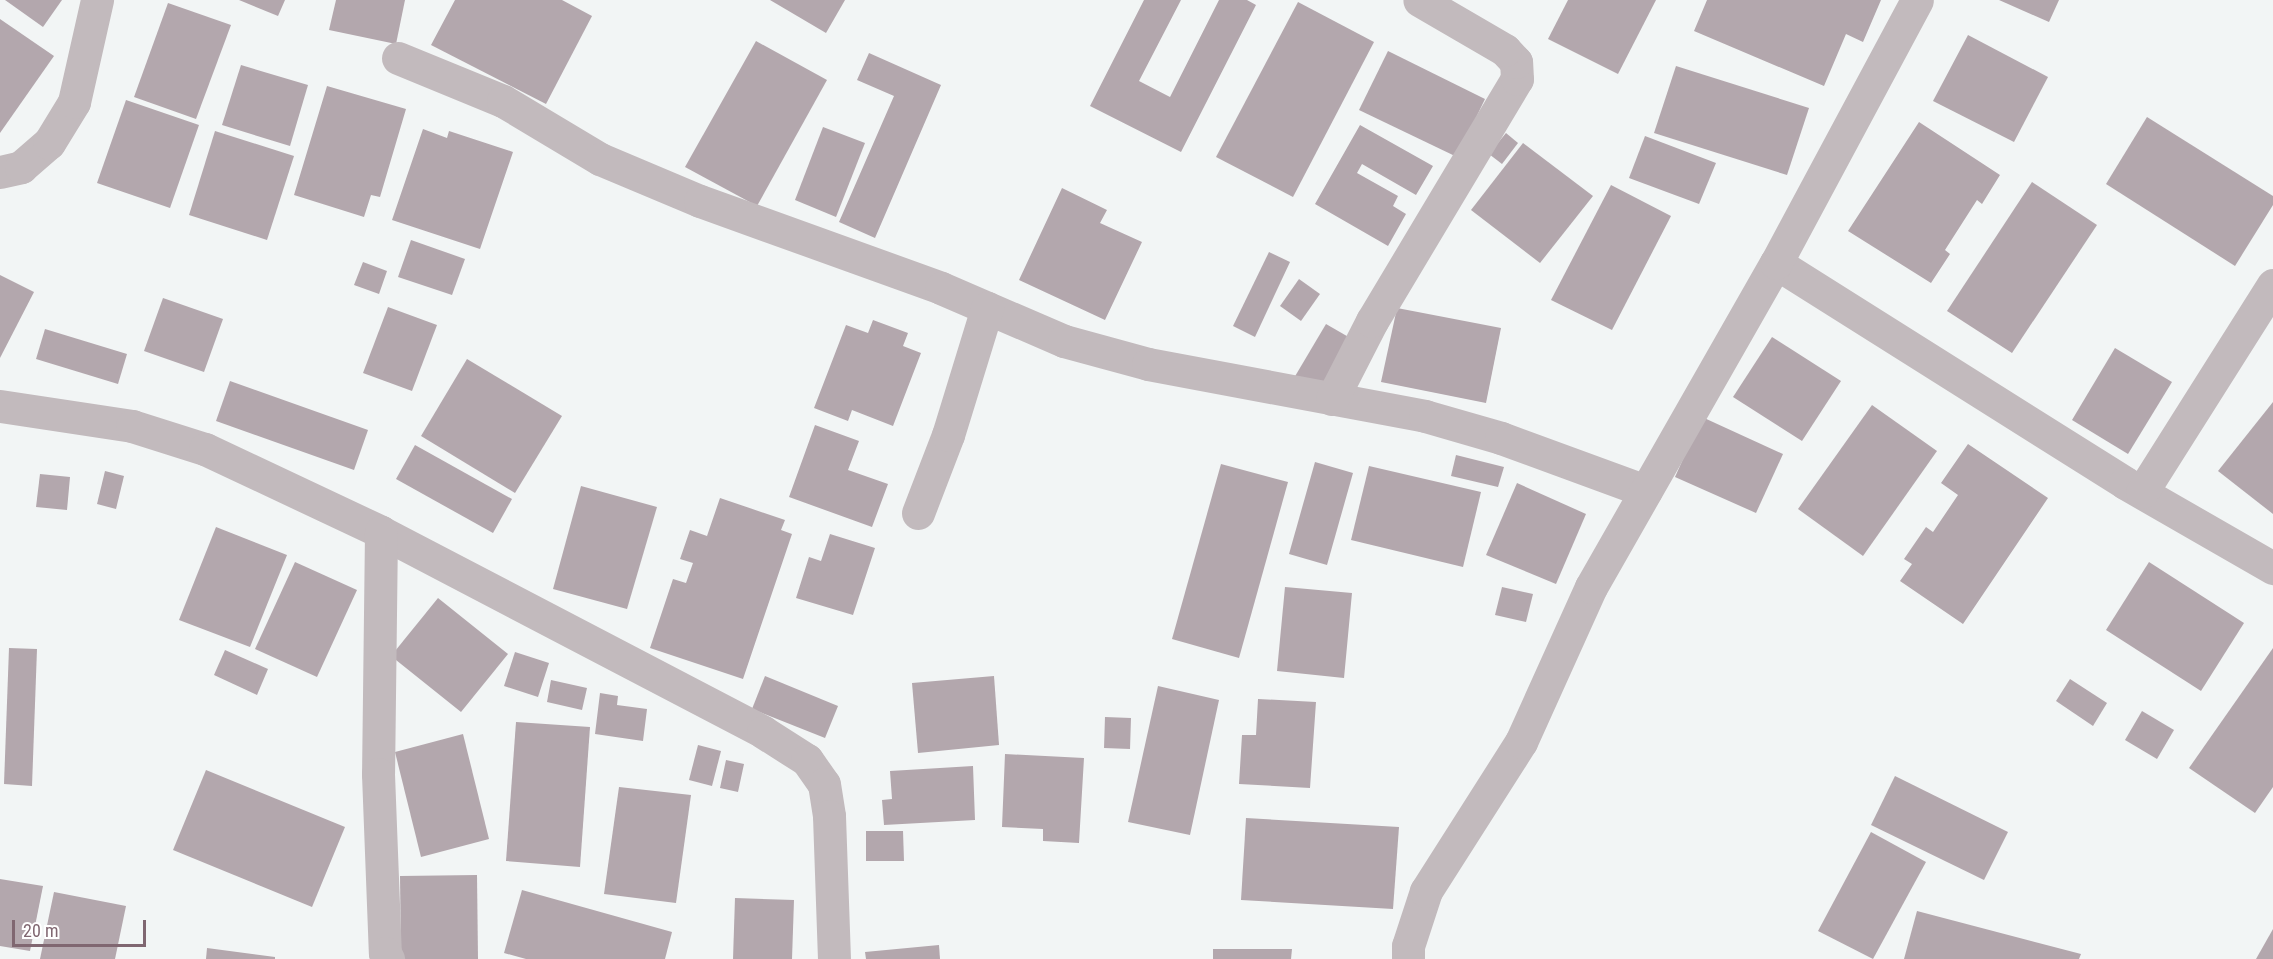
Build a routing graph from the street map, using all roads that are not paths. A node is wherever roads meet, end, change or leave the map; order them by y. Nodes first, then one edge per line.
1 (97, 0) edge
2 (1419, 0) edge
3 (1917, 0) edge
4 (398, 58) dead end
5 (0, 172) edge
6 (1776, 263) junction
7 (2273, 285) edge
8 (987, 308) junction
9 (1332, 399) junction
10 (0, 406) edge
11 (1646, 491) junction
12 (2142, 492) junction
13 (918, 513) dead end
14 (381, 532) junction
15 (2273, 568) edge
16 (388, 959) edge
17 (834, 959) edge
18 (1408, 959) edge

1 - 5 street
2 - 9 street
3 - 6 street
4 - 8 street
6 - 11 street
6 - 12 street
7 - 12 street
8 - 9 street
8 - 13 street
9 - 11 street
10 - 14 street
11 - 18 street
12 - 15 street
14 - 16 street
14 - 17 street

